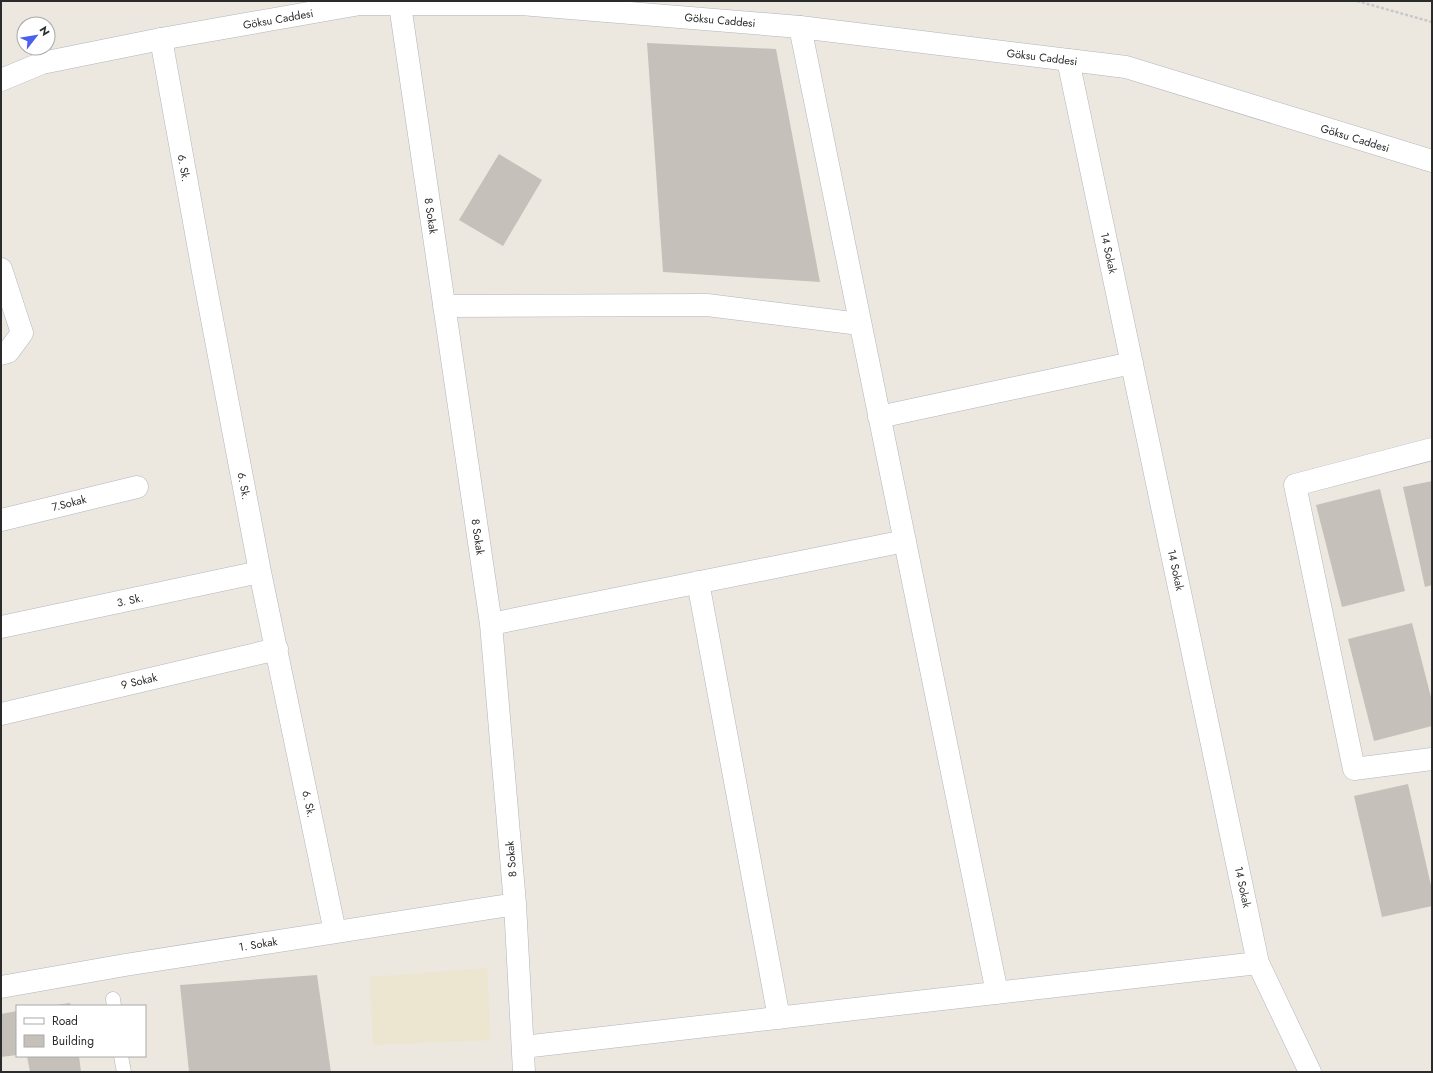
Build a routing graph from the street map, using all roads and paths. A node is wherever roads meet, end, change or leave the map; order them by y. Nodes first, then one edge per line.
1 (1357, 1) edge
2 (400, 5) junction
3 (1432, 22) edge
4 (800, 27) junction
5 (161, 39) junction
6 (1068, 60) junction
7 (1, 80) edge
8 (1432, 161) edge
9 (1, 269) edge
10 (444, 306) junction
11 (860, 324) junction
12 (1, 354) edge
13 (1132, 363) junction
14 (879, 417) junction
15 (1432, 449) edge
16 (137, 487) dead end
17 (1, 520) edge
18 (905, 541) junction
19 (260, 572) junction
20 (698, 582) junction
21 (491, 624) junction
22 (1, 627) edge
23 (276, 649) junction
24 (1, 714) edge
25 (1432, 759) edge
26 (514, 904) junction
27 (335, 932) junction
28 (1258, 963) junction
29 (1, 987) edge
30 (997, 993) junction
31 (779, 1018) junction
32 (523, 1047) junction
33 (121, 1057) edge
34 (124, 1072) edge
35 (524, 1072) edge
36 (1310, 1072) edge

1 - 3 path
2 - 4 street, Göksu Caddesi
2 - 5 street, Göksu Caddesi
2 - 10 street, 8 Sokak
4 - 6 street, Göksu Caddesi
4 - 11 street
5 - 7 street, Göksu Caddesi
5 - 19 street, 6. Sk.
6 - 8 street, Göksu Caddesi
6 - 13 street, 14 Sokak
9 - 12 street
10 - 11 street
10 - 21 street, 8 Sokak
11 - 14 street
13 - 14 street
13 - 28 street, 14 Sokak
14 - 18 street
15 - 25 street
16 - 17 street, 7.Sokak
18 - 20 street
18 - 30 street
19 - 22 street, 3. Sk.
19 - 23 street, 6. Sk.
20 - 21 street
20 - 31 street
21 - 26 street, 8 Sokak
23 - 24 street, 9 Sokak
23 - 27 street, 6. Sk.
26 - 27 street, 1. Sokak
26 - 32 street, 8 Sokak
27 - 29 street, 1. Sokak
28 - 30 street
28 - 36 street, 14 Sokak
30 - 31 street
31 - 32 street
32 - 35 street, 8 Sokak
33 - 34 lane

